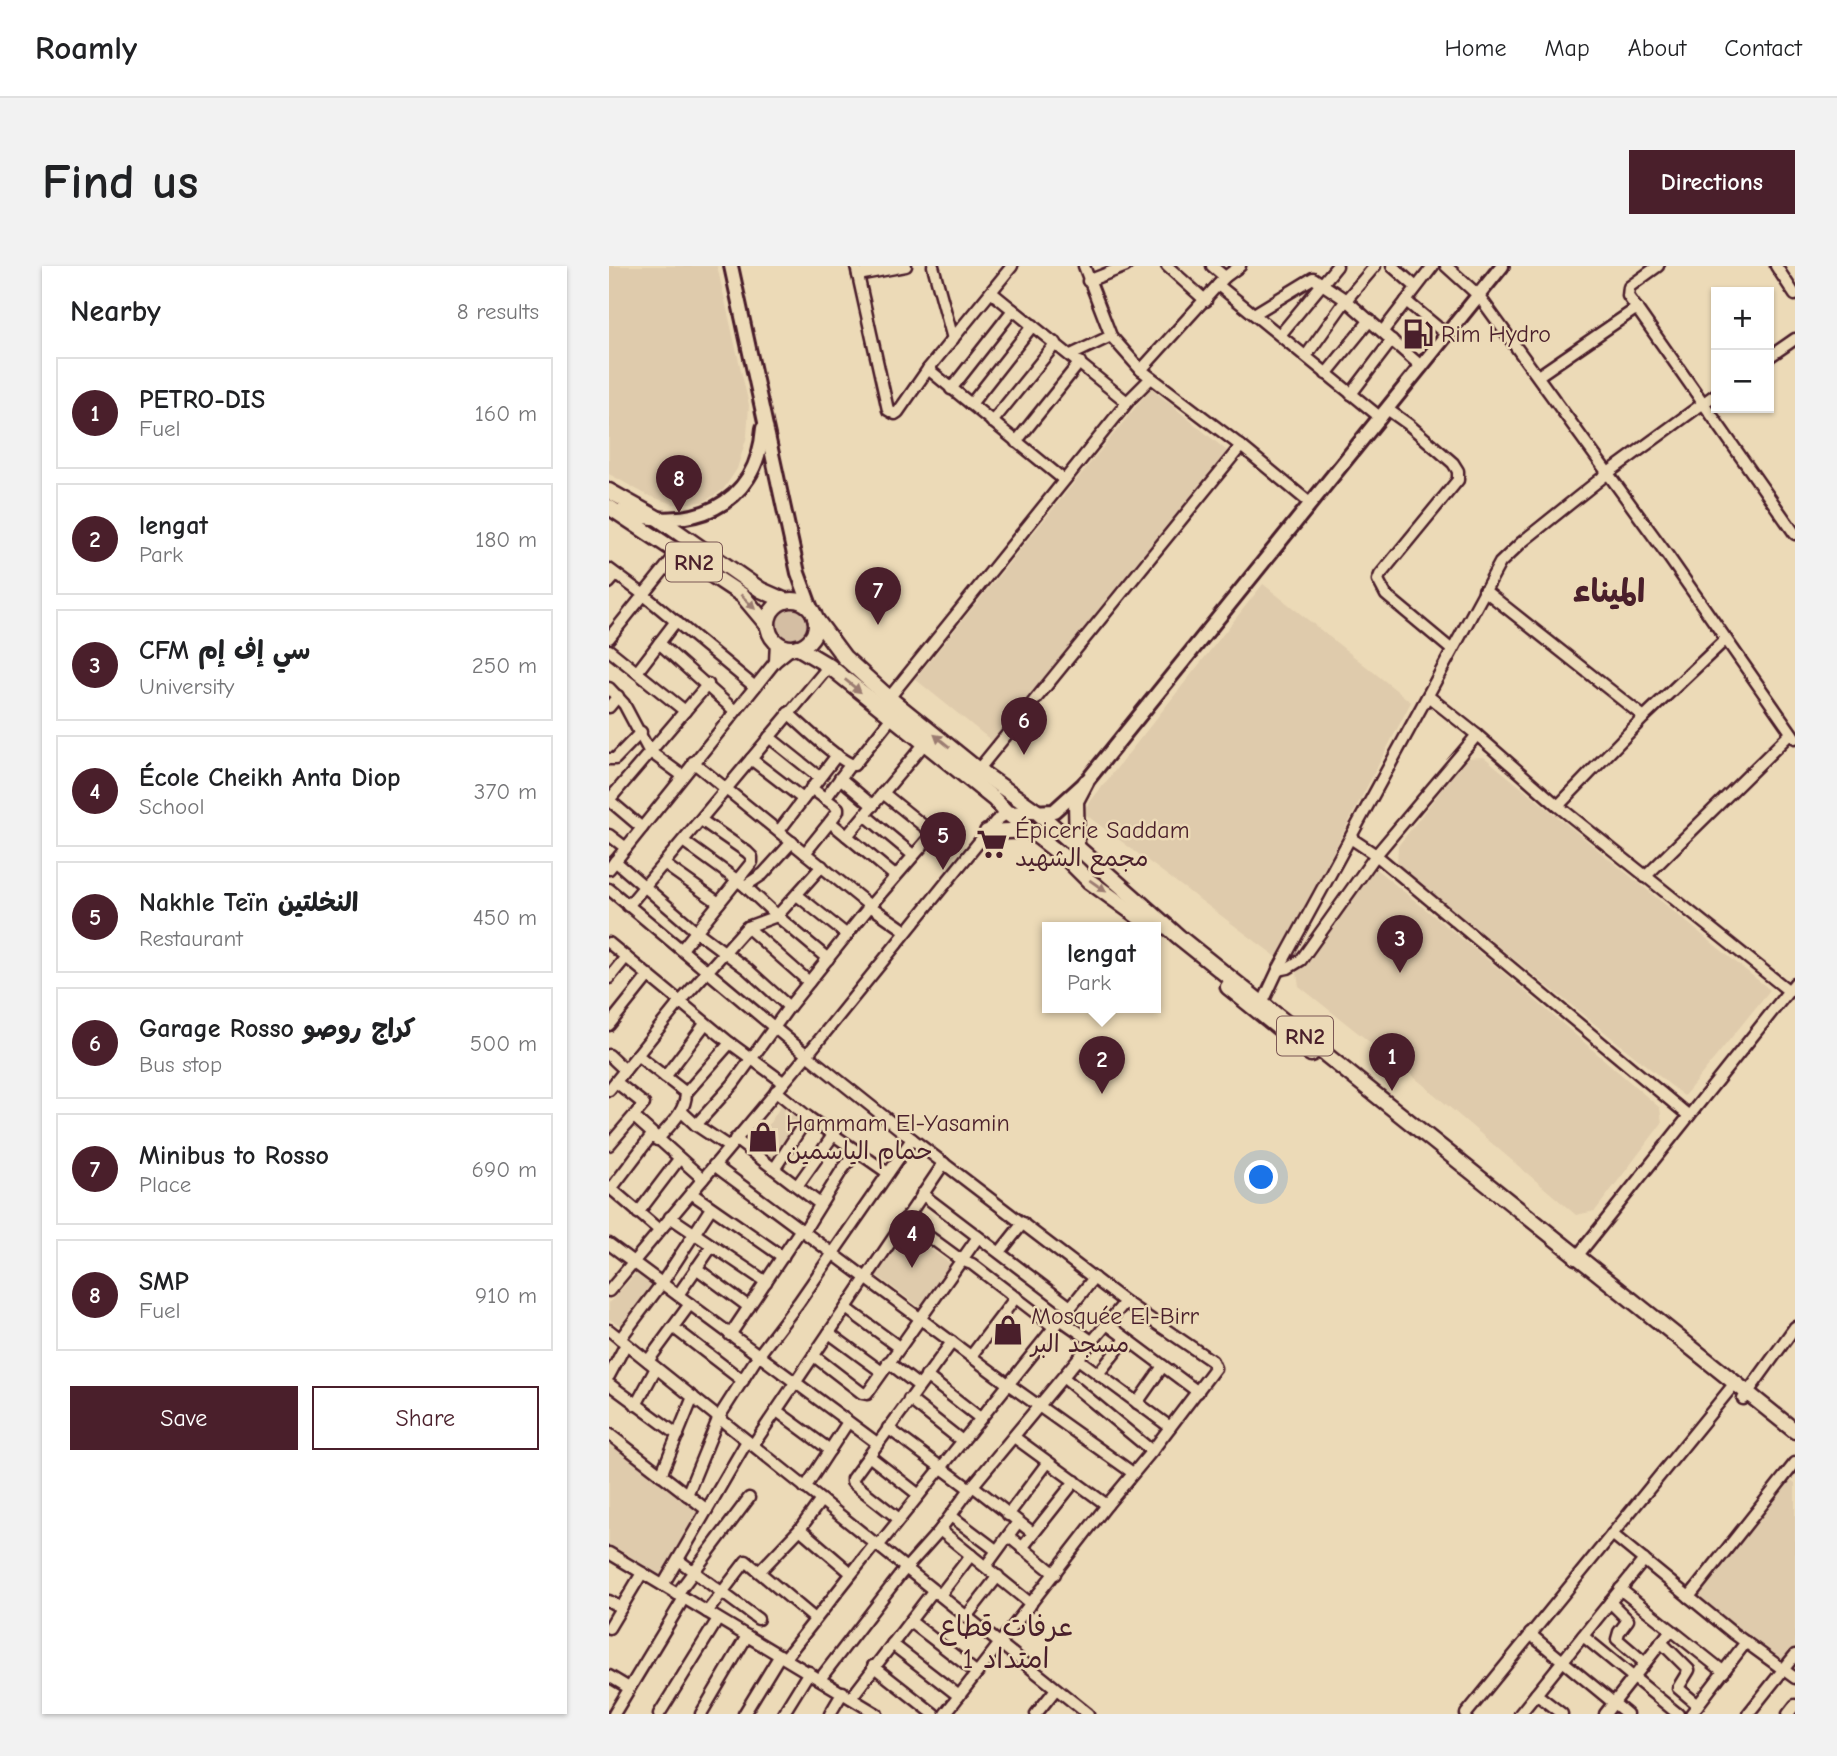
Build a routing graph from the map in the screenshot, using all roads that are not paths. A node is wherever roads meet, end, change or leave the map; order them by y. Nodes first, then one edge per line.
1 (731, 266) edge
2 (906, 266) edge
3 (933, 266) edge
4 (1012, 266) edge
5 (1084, 266) edge
6 (1126, 266) edge
7 (1167, 266) edge
8 (1212, 266) edge
9 (1240, 266) edge
10 (1337, 266) edge
11 (1375, 266) edge
12 (1392, 266) edge
13 (1433, 266) edge
14 (1448, 266) edge
15 (1501, 266) edge
16 (1658, 266) edge
17 (1776, 266) edge
18 (857, 271) edge
19 (1226, 277) junction
20 (1088, 281) junction
21 (1322, 283) junction
22 (1218, 285) junction
23 (1416, 287) junction
24 (991, 292) junction
25 (1795, 295) edge
26 (1479, 296) junction
27 (1206, 300) junction
28 (1346, 300) junction
29 (1406, 301) junction
30 (1637, 308) junction
31 (1013, 310) junction
32 (1254, 314) junction
33 (1370, 320) junction
34 (1033, 325) junction
35 (1383, 331) junction
36 (1280, 335) junction
37 (1447, 335) junction
38 (1111, 336) junction
39 (953, 339) junction
40 (1795, 339) edge
41 (1392, 340) junction
42 (1056, 344) junction
43 (1774, 354) edge
44 (1071, 355) junction
45 (1306, 356) junction
46 (1080, 362) junction
47 (1422, 367) junction
48 (927, 369) junction
49 (1141, 370) junction
50 (1326, 374) junction
51 (1538, 376) junction
52 (1150, 379) junction
53 (951, 389) junction
54 (1351, 394) junction
55 (1711, 398) edge
56 (1127, 402) junction
57 (1704, 403) junction
58 (971, 404) junction
59 (1384, 413) junction
60 (764, 418) junction
61 (992, 422) junction
62 (1016, 442) junction
63 (1241, 446) junction
64 (1608, 473) junction
65 (1064, 480) junction
66 (609, 491) edge
67 (1311, 504) junction
68 (610, 508) edge
69 (659, 519) junction
70 (1795, 534) edge
71 (678, 552) junction
72 (798, 573) junction
73 (611, 576) edge
74 (1483, 590) junction
75 (644, 595) junction
76 (787, 601) junction
77 (814, 616) junction
78 (676, 621) junction
79 (768, 626) junction
80 (609, 638) edge
81 (1726, 639) junction
82 (776, 641) junction
83 (659, 643) junction
84 (795, 647) junction
85 (609, 650) edge
86 (1452, 650) junction
87 (775, 662) junction
88 (829, 666) junction
89 (637, 672) junction
90 (708, 684) junction
91 (755, 687) junction
92 (609, 688) edge
93 (618, 696) junction
94 (1428, 696) junction
95 (889, 698) junction
96 (609, 707) edge
97 (685, 710) junction
98 (736, 711) junction
99 (788, 713) junction
100 (892, 717) junction
101 (1644, 717) junction
102 (641, 732) junction
103 (1477, 734) junction
104 (1793, 736) edge
105 (769, 737) junction
106 (925, 743) junction
107 (649, 751) junction
108 (837, 755) junction
109 (609, 759) edge
110 (751, 759) junction
111 (693, 762) junction
112 (850, 765) junction
113 (978, 770) junction
114 (683, 776) junction
115 (819, 777) junction
116 (840, 778) junction
117 (1086, 782) junction
118 (811, 788) junction
119 (727, 789) junction
120 (883, 793) junction
121 (803, 799) junction
122 (825, 799) junction
123 (609, 800) edge
124 (873, 806) junction
125 (1558, 806) junction
126 (1036, 811) junction
127 (1007, 813) junction
128 (865, 815) junction
129 (701, 820) junction
130 (830, 821) junction
131 (642, 828) junction
132 (1029, 830) junction
133 (779, 831) junction
134 (987, 832) junction
135 (609, 835) edge
136 (847, 836) junction
137 (1352, 839) junction
138 (683, 841) junction
139 (792, 842) junction
140 (1077, 846) junction
141 (626, 848) junction
142 (805, 853) junction
143 (913, 855) junction
144 (1376, 855) junction
145 (664, 864) junction
146 (612, 865) edge
147 (822, 866) junction
148 (895, 876) junction
149 (1645, 877) junction
150 (741, 884) junction
151 (646, 887) junction
152 (609, 889) edge
153 (797, 895) junction
154 (719, 903) junction
155 (628, 906) junction
156 (870, 906) junction
157 (777, 915) junction
158 (1146, 922) edge
159 (747, 927) junction
160 (696, 930) junction
161 (906, 931) junction
162 (1161, 934) edge
163 (847, 935) junction
164 (609, 943) edge
165 (682, 949) junction
166 (725, 951) junction
167 (626, 957) junction
168 (828, 959) junction
169 (1279, 970) junction
170 (707, 973) junction
171 (649, 975) junction
172 (609, 978) edge
173 (810, 982) junction
174 (1792, 987) edge
175 (680, 1002) junction
176 (1263, 1002) junction
177 (789, 1007) junction
178 (705, 1024) junction
179 (609, 1025) edge
180 (775, 1028) junction
181 (730, 1043) junction
182 (609, 1055) edge
183 (637, 1055) junction
184 (807, 1055) junction
185 (751, 1059) junction
186 (625, 1070) junction
187 (665, 1077) junction
188 (783, 1082) junction
189 (612, 1086) edge
190 (776, 1091) junction
191 (686, 1093) junction
192 (681, 1111) junction
193 (1689, 1116) junction
194 (634, 1117) junction
195 (809, 1117) junction
196 (697, 1125) junction
197 (834, 1134) junction
198 (655, 1137) junction
199 (912, 1139) junction
200 (732, 1143) junction
201 (609, 1145) edge
202 (857, 1151) junction
203 (679, 1159) junction
204 (944, 1163) junction
205 (714, 1165) junction
206 (775, 1168) junction
207 (888, 1174) junction
208 (703, 1178) junction
209 (797, 1186) junction
210 (610, 1188) edge
211 (691, 1193) junction
212 (922, 1194) junction
213 (820, 1204) junction
214 (712, 1208) junction
215 (638, 1213) junction
216 (670, 1217) junction
217 (905, 1219) junction
218 (1023, 1223) junction
219 (659, 1230) junction
220 (803, 1230) junction
221 (694, 1234) junction
222 (978, 1237) junction
223 (609, 1244) edge
224 (712, 1246) junction
225 (833, 1252) junction
226 (999, 1252) junction
227 (783, 1257) junction
228 (1575, 1259) junction
229 (961, 1260) junction
230 (633, 1262) junction
231 (696, 1268) junction
232 (867, 1278) junction
233 (1094, 1279) junction
234 (766, 1282) junction
235 (662, 1283) junction
236 (609, 1291) edge
237 (678, 1295) junction
238 (1016, 1297) junction
239 (1125, 1302) junction
240 (690, 1304) junction
241 (1069, 1306) junction
242 (749, 1307) junction
243 (846, 1308) junction
244 (920, 1318) junction
245 (1057, 1323) junction
246 (1107, 1324) junction
247 (673, 1327) junction
248 (1795, 1327) edge
249 (609, 1330) edge
250 (829, 1333) junction
251 (730, 1335) junction
252 (1126, 1339) junction
253 (1791, 1340) edge
254 (623, 1341) junction
255 (952, 1342) junction
256 (1093, 1342) junction
257 (899, 1347) junction
258 (758, 1356) junction
259 (814, 1356) junction
260 (971, 1356) junction
261 (1078, 1359) junction
262 (652, 1365) junction
263 (1163, 1366) junction
264 (885, 1367) junction
265 (1098, 1374) junction
266 (609, 1376) edge
267 (926, 1376) junction
268 (1064, 1378) junction
269 (743, 1381) junction
270 (795, 1383) junction
271 (609, 1384) edge
272 (1008, 1384) junction
273 (919, 1386) junction
274 (1732, 1386) junction
275 (1198, 1392) junction
276 (1746, 1396) junction
277 (693, 1397) junction
278 (909, 1399) junction
279 (1137, 1403) junction
280 (636, 1405) junction
281 (1040, 1405) junction
282 (777, 1411) junction
283 (719, 1417) junction
284 (980, 1418) junction
285 (848, 1422) junction
286 (1170, 1427) junction
287 (888, 1428) junction
288 (1795, 1431) edge
289 (609, 1434) edge
290 (678, 1435) junction
291 (1014, 1437) junction
292 (1795, 1439) edge
293 (962, 1441) junction
294 (750, 1443) junction
295 (877, 1443) junction
296 (830, 1450) junction
297 (1152, 1451) junction
298 (869, 1456) junction
299 (1048, 1462) junction
300 (1795, 1463) edge
301 (940, 1468) junction
302 (1133, 1473) junction
303 (661, 1475) junction
304 (1075, 1481) junction
305 (972, 1488) junction
306 (805, 1489) junction
307 (687, 1495) junction
308 (919, 1495) junction
309 (749, 1498) dead end
310 (821, 1500) junction
311 (1107, 1505) junction
312 (707, 1510) junction
313 (1008, 1515) junction
314 (951, 1516) junction
315 (899, 1519) junction
316 (1018, 1522) junction
317 (800, 1529) junction
318 (940, 1530) junction
319 (1033, 1533) junction
320 (1612, 1534) junction
321 (1008, 1536) junction
322 (876, 1545) junction
323 (1022, 1548) junction
324 (996, 1550) junction
325 (609, 1553) edge
326 (971, 1555) junction
327 (678, 1560) junction
328 (1644, 1560) junction
329 (986, 1566) junction
330 (906, 1568) junction
331 (693, 1571) junction
332 (759, 1572) junction
333 (850, 1572) junction
334 (642, 1573) junction
335 (1055, 1574) junction
336 (998, 1576) junction
337 (663, 1585) junction
338 (1620, 1589) junction
339 (722, 1593) junction
340 (937, 1593) junction
341 (680, 1596) junction
342 (1689, 1597) junction
343 (609, 1601) edge
344 (1610, 1602) junction
345 (1031, 1604) junction
346 (621, 1608) junction
347 (707, 1612) junction
348 (966, 1617) junction
349 (718, 1619) junction
350 (758, 1619) dead end
351 (815, 1619) junction
352 (910, 1621) junction
353 (609, 1628) edge
354 (1671, 1630) junction
355 (1530, 1634) junction
356 (747, 1636) junction
357 (1583, 1636) junction
358 (1661, 1642) junction
359 (1746, 1642) junction
360 (1000, 1643) junction
361 (892, 1644) junction
362 (1795, 1655) edge
363 (783, 1656) junction
364 (1563, 1661) junction
365 (1645, 1663) junction
366 (873, 1666) junction
367 (1784, 1669) junction
368 (809, 1672) junction
369 (1724, 1672) junction
370 (977, 1673) junction
371 (609, 1676) edge
372 (1633, 1677) junction
373 (1795, 1678) edge
374 (820, 1679) junction
375 (629, 1688) junction
376 (1056, 1689) junction
377 (1537, 1694) junction
378 (847, 1695) junction
379 (959, 1696) junction
380 (1614, 1703) junction
381 (1795, 1705) edge
382 (1694, 1710) edge
383 (618, 1712) edge
384 (870, 1712) edge
385 (659, 1714) edge
386 (701, 1714) edge
387 (744, 1714) edge
388 (783, 1714) edge
389 (830, 1714) edge
390 (934, 1714) edge
391 (945, 1714) edge
392 (1036, 1714) edge
393 (1088, 1714) edge
394 (1466, 1714) edge
395 (1520, 1714) edge
396 (1562, 1714) edge
397 (1605, 1714) edge
398 (1627, 1714) edge
399 (1678, 1714) edge
400 (1748, 1714) edge
401 (1788, 1714) edge

1 - 60 main road
2 - 18 street
3 - 39 street
4 - 24 street
5 - 20 street
6 - 20 street
7 - 27 street
8 - 19 street
9 - 19 street
10 - 21 street
11 - 28 street
12 - 23 street
13 - 23 street
14 - 26 street
15 - 26 main road
16 - 30 street
17 - 25 street
18 - 48 street
19 - 22 street
20 - 38 street
21 - 28 street
21 - 32 street
21 - 36 street
22 - 27 street
22 - 32 street
23 - 29 street
24 - 31 street
24 - 39 street
26 - 37 main road
26 - 51 street
27 - 49 street
28 - 33 street
28 - 45 street
29 - 35 street
29 - 37 street
30 - 51 street
30 - 57 street
31 - 34 street
31 - 53 street
32 - 36 street
33 - 35 street
33 - 50 street
34 - 42 street
34 - 58 street
35 - 41 street
36 - 45 street
37 - 47 main road
38 - 44 street
38 - 49 street
39 - 48 street
40 - 43 street
41 - 47 street
41 - 54 street
42 - 44 street
42 - 61 street
44 - 46 street
45 - 50 street
46 - 56 street
46 - 62 street
47 - 59 main road
48 - 53 street
49 - 52 street
50 - 54 street
51 - 64 street
52 - 56 street
52 - 63 street
53 - 58 street
54 - 59 street
55 - 57 street
56 - 65 street
57 - 64 street
57 - 70 street
58 - 61 street
59 - 67 main road
59 - 86 street
60 - 69 main road
60 - 72 main road
61 - 62 street
62 - 65 street
63 - 67 street
63 - 113 street
64 - 74 street
64 - 81 street
65 - 95 street
66 - 69 highway, RN2
67 - 117 main road
68 - 69 main road
68 - 71 highway, RN2
69 - 76 highway, RN2
71 - 75 street
71 -> 79 highway, RN2
72 - 76 main road
72 - 77 main road
73 - 75 street
74 - 86 street
74 - 101 street
75 - 78 street
75 - 80 street
76 - 77 highway
76 - 79 highway
77 - 84 highway
77 - 95 highway, RN2
78 - 83 street
78 - 91 street
79 - 82 highway
81 - 101 street
81 - 104 street
82 - 84 highway
82 - 87 street
83 - 89 street
83 - 90 street
84 - 87 street
84 - 88 highway, RN2
85 - 89 street
86 - 94 street
87 - 91 street
88 - 99 street
88 -> 100 highway, RN2
89 - 97 street
90 - 97 street
90 - 98 street
91 - 98 street
92 - 93 street
93 - 96 street
93 - 102 street
94 - 103 street
94 - 137 street
113 -> 95 highway, RN2
97 - 107 street
98 - 111 street
99 - 105 street
99 - 108 street
100 - 106 highway, RN2
100 - 112 street
101 - 125 street
102 - 107 street
102 - 109 street
103 - 125 street
103 - 144 street
104 - 149 street
105 - 110 street
105 - 115 street
106 - 120 street
106 - 127 highway, RN2
107 - 114 street
107 - 123 street
108 - 112 street
108 - 115 street
110 - 119 street
110 - 121 street
111 - 114 street
111 - 119 street
112 - 116 street
113 - 126 highway, RN2
114 - 131 street
115 - 118 street
116 - 122 street
116 - 124 street
117 - 126 main road
117 - 140 highway
118 - 121 street
118 - 122 street
119 - 129 street
119 - 133 street
120 - 124 street
120 - 143 street
121 - 133 street
122 - 130 street
123 - 131 street
124 - 128 street
125 - 149 street
126 - 127 main road
126 - 140 highway, RN2
127 - 132 highway, RN2
127 - 134 street
128 - 136 street
128 - 143 street
129 - 138 street
129 - 150 street
130 - 136 street
130 - 142 street
131 - 141 street
132 - 134 highway
132 -> 158 highway, RN2
133 - 139 street
134 - 161 street
135 - 141 street
136 - 148 street
137 - 144 street
137 - 169 street
138 - 145 street
138 - 150 street
139 - 142 street
139 - 150 street
140 - 176 highway, RN2
141 - 146 street
142 - 147 street
143 - 148 street
144 - 169 street
144 - 193 street
145 - 151 street
145 - 154 street
146 - 151 street
147 - 153 street
147 - 156 street
148 - 156 street
149 - 174 street
150 - 154 street
150 - 157 street
151 - 155 street
151 - 160 street
152 - 155 street
153 - 157 street
153 - 163 street
154 - 160 street
155 - 165 street
156 - 161 street
156 - 163 street
157 - 159 street
157 - 168 street
159 - 166 street
159 - 173 street
160 - 165 street
160 - 166 street
161 - 184 street
162 - 228 highway, RN2
163 - 168 street
164 - 167 street
165 - 170 street
166 - 170 street
166 - 177 street
167 - 171 street
167 - 172 street
168 - 173 street
169 - 176 street
170 - 175 street
170 - 180 street
171 - 175 street
171 - 179 street
173 - 177 street
174 - 193 street
175 - 178 street
175 - 183 street
176 - 228 highway, RN2
177 - 180 street
178 - 181 street
178 - 187 street
180 - 184 street
180 - 185 street
181 - 185 street
181 - 191 street
182 - 186 street
183 - 186 street
183 - 187 street
184 - 188 street
184 - 199 street
185 - 188 street
185 - 196 street
186 - 189 street
187 - 191 street
188 - 190 street
189 - 194 street
190 - 195 street
190 - 200 street
191 - 192 street
192 - 196 street
192 - 198 street
193 - 228 street
194 - 198 street
194 - 201 street
195 - 197 street
195 - 206 street
196 - 200 street
197 - 202 street
197 - 209 street
198 - 203 street
198 - 210 street
199 - 204 street
199 - 207 street
200 - 205 street
200 - 206 street
202 - 207 street
202 - 213 street
203 - 208 street
203 - 215 street
204 - 212 street
204 - 218 street
205 - 208 street
205 - 220 street
206 - 209 street
207 - 225 street
208 - 211 street
209 - 213 street
210 - 215 street
211 - 214 street
211 - 216 street
212 - 217 street
212 - 222 street
213 - 220 street
214 - 221 street
214 - 227 street
215 - 219 street
216 - 219 street
216 - 221 street
217 - 229 street
217 - 232 street
218 - 226 street
218 - 233 street
219 - 230 street
220 - 225 street
220 - 227 street
221 - 224 street
221 - 235 street
222 - 226 street
222 - 229 street
223 - 230 street
224 - 231 street
224 - 234 street
225 - 232 street
225 - 258 street
226 - 241 street
227 - 234 street
228 - 274 highway, RN2
229 - 238 street
229 - 244 street
230 - 235 street
230 - 236 street
231 - 237 street
231 - 242 street
232 - 243 street
232 - 244 street
233 - 239 street
233 - 241 street
234 - 242 street
235 - 237 street
235 - 254 street
237 - 240 street
238 - 245 street
238 - 260 street
239 - 246 street
239 - 275 street
240 - 247 street
240 - 251 street
241 - 245 street
242 - 251 street
243 - 250 street
243 - 257 street
244 - 255 street
244 - 257 street
245 - 256 street
245 - 272 street
246 - 252 street
246 - 256 street
247 - 262 street
247 - 269 street
248 - 253 street
249 - 254 street
250 - 259 street
250 - 264 street
251 - 258 street
252 - 263 street
252 - 265 street
253 - 276 street
254 - 262 street
254 - 266 street
255 - 260 street
255 - 267 street
256 - 261 street
257 - 264 street
258 - 269 street
258 - 270 street
259 - 264 street
259 - 270 street
260 - 272 street
261 - 265 street
261 - 268 street
262 - 277 street
262 - 280 street
263 - 275 street
263 - 279 street
264 - 273 street
265 - 279 street
267 - 273 street
267 - 284 street
268 - 281 street
268 - 297 street
269 - 283 street
270 - 282 street
270 - 285 street
271 - 280 street
272 - 281 street
272 - 284 street
273 - 278 street
274 - 276 highway, RN2
274 - 320 street
275 - 286 street
276 - 288 highway, RN2
276 - 292 highway, RN2
277 - 283 street
277 - 290 street
278 - 287 street
278 - 293 street
279 - 286 street
280 - 290 street
281 - 291 street
281 - 302 street
282 - 294 street
282 - 296 street
283 - 294 street
283 - 307 street
284 - 293 street
285 - 295 street
285 - 296 street
286 - 297 street
287 - 295 street
287 - 301 street
289 - 303 street
290 - 303 street
291 - 299 street
291 - 305 street
293 - 301 street
294 - 306 street
294 - 312 street
295 - 298 street
296 - 306 street
297 - 302 street
298 - 308 street
298 - 315 street
299 - 304 street
299 - 313 street
300 - 342 street
301 - 305 street
301 - 308 street
302 - 311 street
303 - 307 street
304 - 311 street
304 - 319 street
305 - 313 street
305 - 314 street
306 - 310 street
307 - 312 street
308 - 315 street
309 - 331 street
310 - 317 street
310 - 322 street
311 - 335 street
312 - 327 street
313 - 316 street
314 - 318 street
314 - 324 street
315 - 322 street
316 - 319 street
316 - 321 street
317 - 332 street
317 - 333 street
318 - 326 street
318 - 330 street
319 - 323 street
320 - 328 street
320 - 355 street
321 - 323 street
321 - 324 street
322 - 330 street
322 - 333 street
323 - 335 street
324 - 329 street
325 - 334 street
326 - 329 street
326 - 340 street
327 - 331 street
327 - 337 street
328 - 338 street
328 - 342 street
329 - 336 street
330 - 340 street
330 - 374 street
331 - 339 street
331 - 341 street
332 - 339 street
332 - 351 street
333 - 351 street
334 - 337 street
334 - 346 street
335 - 345 street
336 - 345 street
336 - 348 street
337 - 341 street
338 - 344 street
338 - 354 street
339 - 347 street
339 - 350 street
340 - 348 street
340 - 352 street
341 - 347 street
341 - 375 street
342 - 359 street
343 - 346 street
344 - 357 street
344 - 365 street
345 - 360 street
346 - 353 street
347 - 349 street
348 - 360 street
349 - 356 street
349 - 385 street
351 - 363 street
352 - 361 street
352 - 370 street
354 - 358 street
354 - 369 street
355 - 364 street
355 - 394 street
356 - 363 street
356 - 386 street
357 - 364 street
357 - 372 street
358 - 365 street
358 - 382 street
359 - 367 street
359 - 369 street
360 - 370 street
360 - 376 street
361 - 366 street
361 - 379 street
362 - 367 street
363 - 368 street
363 - 387 street
364 - 377 street
364 - 380 street
365 - 372 street
366 - 378 street
366 - 390 street
367 - 373 street
367 - 400 street
368 - 374 street
368 - 388 street
369 - 382 street
370 - 379 street
371 - 375 street
372 - 380 street
372 - 399 street
374 - 378 street
375 - 383 street
376 - 392 street
376 - 393 street
377 - 395 street
377 - 396 street
378 - 384 street
378 - 389 street
379 - 391 street
380 - 397 street
380 - 398 street
381 - 401 street

